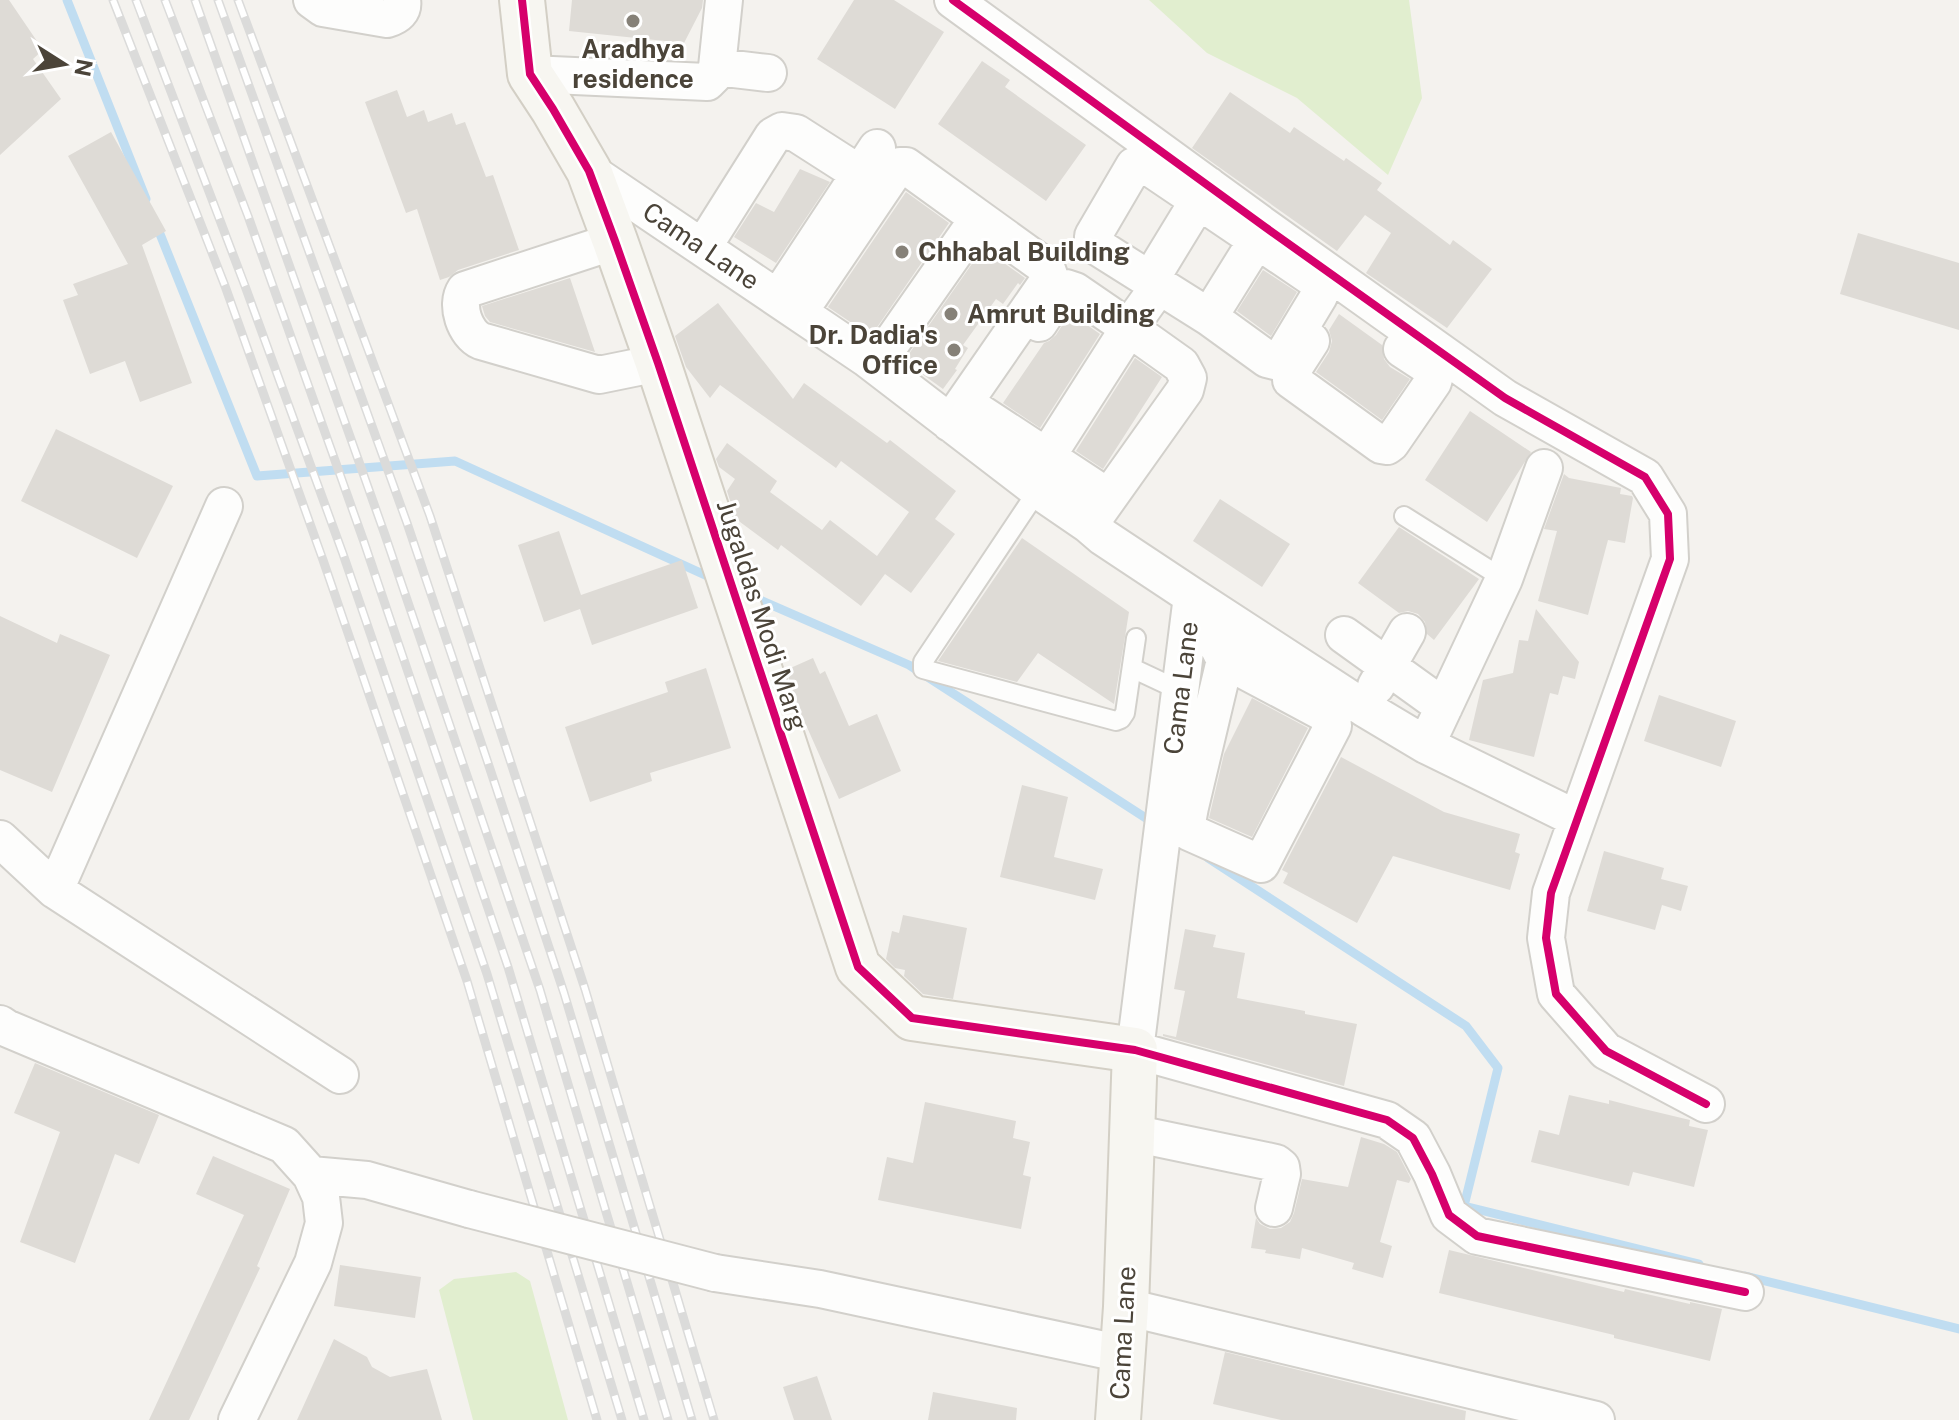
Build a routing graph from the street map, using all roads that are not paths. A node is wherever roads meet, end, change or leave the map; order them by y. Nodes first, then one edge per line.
1 (312, 0) edge
2 (402, 0) edge
3 (522, 0) edge
4 (724, 0) edge
5 (953, 0) edge
6 (717, 67) junction
7 (768, 73) dead end
8 (530, 74) junction
9 (589, 171) junction
10 (1204, 193) junction
11 (978, 219) junction
12 (1262, 234) junction
13 (615, 241) junction
14 (703, 247) junction
15 (1154, 283) junction
16 (789, 305) junction
17 (1209, 317) junction
18 (1129, 328) junction
19 (879, 360) junction
20 (658, 363) junction
21 (965, 423) junction
22 (1544, 468) dead end
23 (1038, 476) junction
24 (224, 506) dead end
25 (1099, 511) junction
26 (1404, 516) dead end
27 (1504, 579) junction
28 (1192, 596) junction
29 (1407, 632) dead end
30 (1344, 635) dead end
31 (1136, 638) dead end
32 (1225, 660) junction
33 (1388, 666) junction
34 (1132, 668) junction
35 (1181, 691) junction
36 (1444, 707) junction
37 (1364, 708) junction
38 (1426, 745) junction
39 (1577, 819) junction
40 (0, 839) edge
41 (55, 890) junction
42 (2, 1031) edge
43 (1135, 1050) junction
44 (340, 1075) dead end
45 (1706, 1104) dead end
46 (1132, 1133) junction
47 (311, 1175) junction
48 (1274, 1208) dead end
49 (1745, 1292) dead end
50 (1126, 1307) junction
51 (1123, 1354) junction
52 (237, 1420) edge
53 (1118, 1420) edge
54 (1596, 1420) edge

1 - 2 street
3 - 8 street, Jugaldas Modi Marg
4 - 6 street
5 - 10 street
6 - 7 street
6 - 8 street
8 - 9 street, Jugaldas Modi Marg
9 - 13 street, Jugaldas Modi Marg
9 - 14 street, Cama Lane
10 - 12 street
10 - 15 street
10 - 15 street
11 - 16 street
11 - 19 street
11 - 21 street
12 - 17 street
12 - 17 street
12 - 39 street
13 - 20 street, Jugaldas Modi Marg
13 - 20 street
14 - 16 street, Cama Lane
14 - 16 street
15 - 17 street
15 - 18 street
16 - 19 street, Cama Lane
18 - 21 street
18 - 23 street
18 - 25 street
19 - 21 street, Cama Lane
20 - 43 street, Jugaldas Modi Marg
21 - 23 street, Cama Lane
22 - 27 street
23 - 25 street, Cama Lane
23 - 34 lane
24 - 41 street
25 - 28 street, Cama Lane
26 - 27 lane
27 - 36 street
28 - 32 street
28 - 35 street, Cama Lane
28 - 37 street
29 - 33 street
30 - 33 street
31 - 34 lane
32 - 32 street
33 - 36 street
33 - 37 street
34 - 35 lane
35 - 43 street, Cama Lane
36 - 38 street
37 - 38 street
38 - 39 street
39 - 45 street
40 - 41 street
41 - 44 street
42 - 47 street
43 - 46 street, Cama Lane
43 - 49 street
46 - 48 street
46 - 50 street, Cama Lane
47 - 51 street, bridge
47 - 52 street
50 - 51 street, Cama Lane
50 - 54 street
51 - 53 street, Cama Lane

